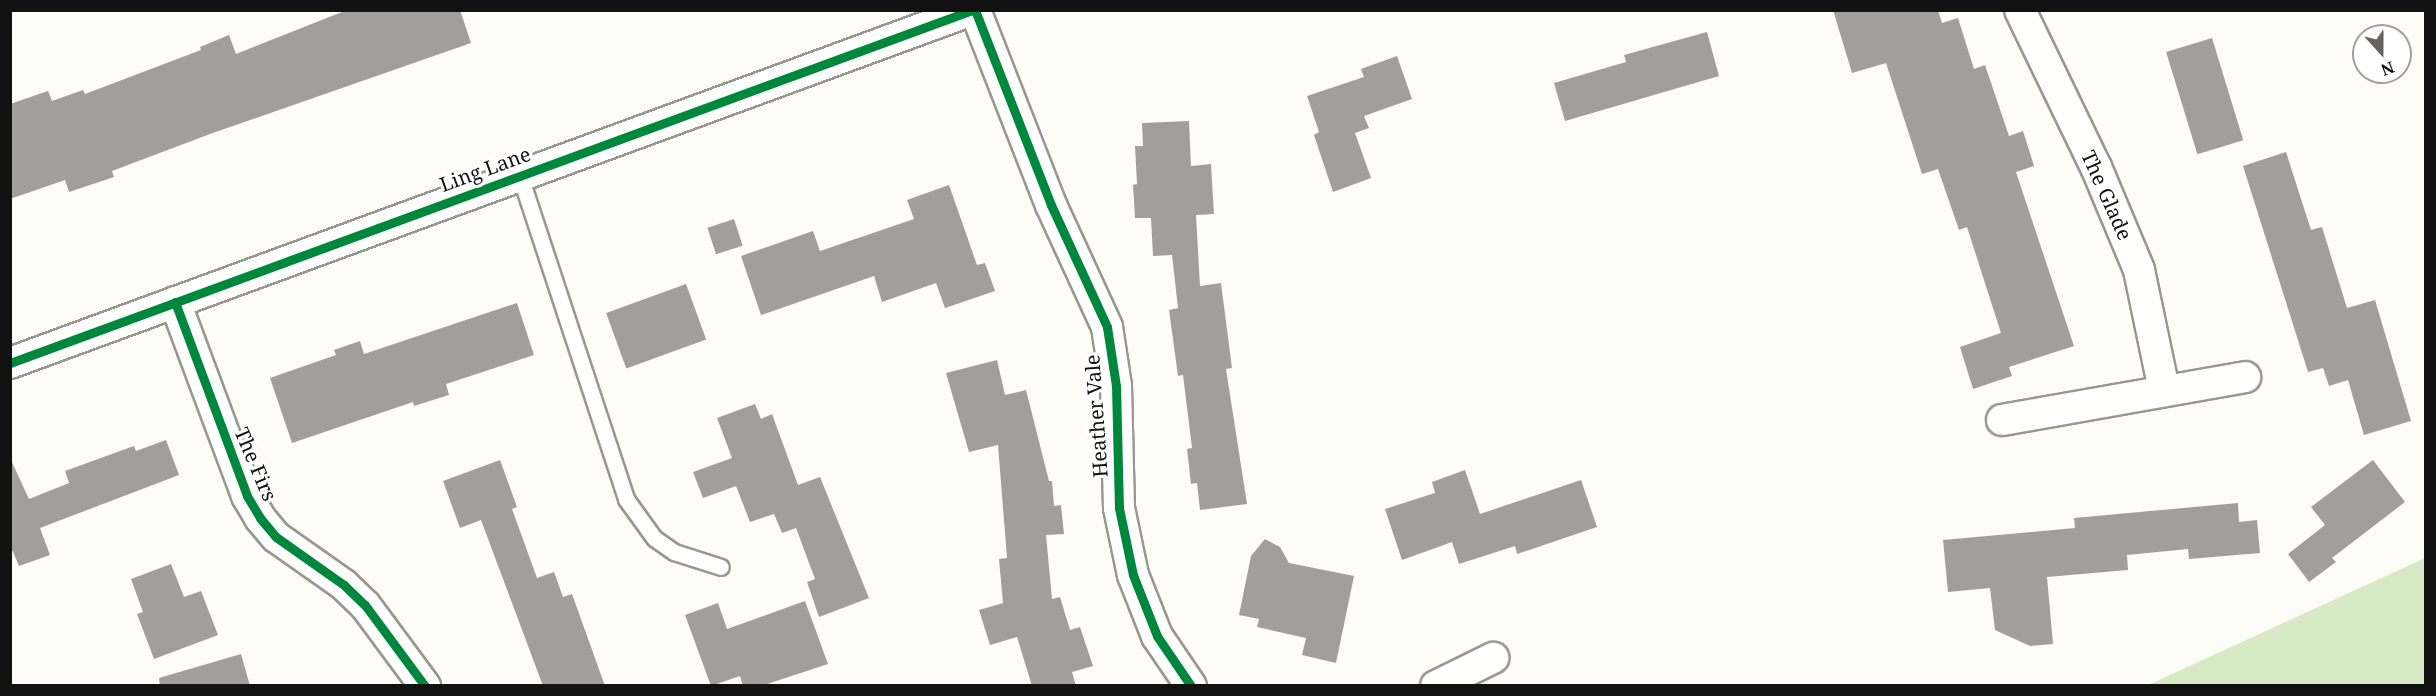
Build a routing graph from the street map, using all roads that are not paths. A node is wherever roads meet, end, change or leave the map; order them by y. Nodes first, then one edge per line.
1 (974, 10) edge
2 (2020, 10) edge
3 (520, 176) junction
4 (175, 302) junction
5 (10, 363) edge
6 (2245, 377) dead end
7 (2164, 390) junction
8 (2002, 420) dead end
9 (721, 567) dead end
10 (1493, 658) dead end
11 (425, 686) edge
12 (1191, 686) edge
13 (1436, 686) edge

1 - 3 street, Ling Lane
1 - 12 street, Heather Vale
2 - 7 street, The Glade
3 - 4 street, Ling Lane
3 - 9 lane
4 - 5 street, Ling Lane
4 - 11 street, The Firs
6 - 7 street
7 - 8 street
10 - 13 street

